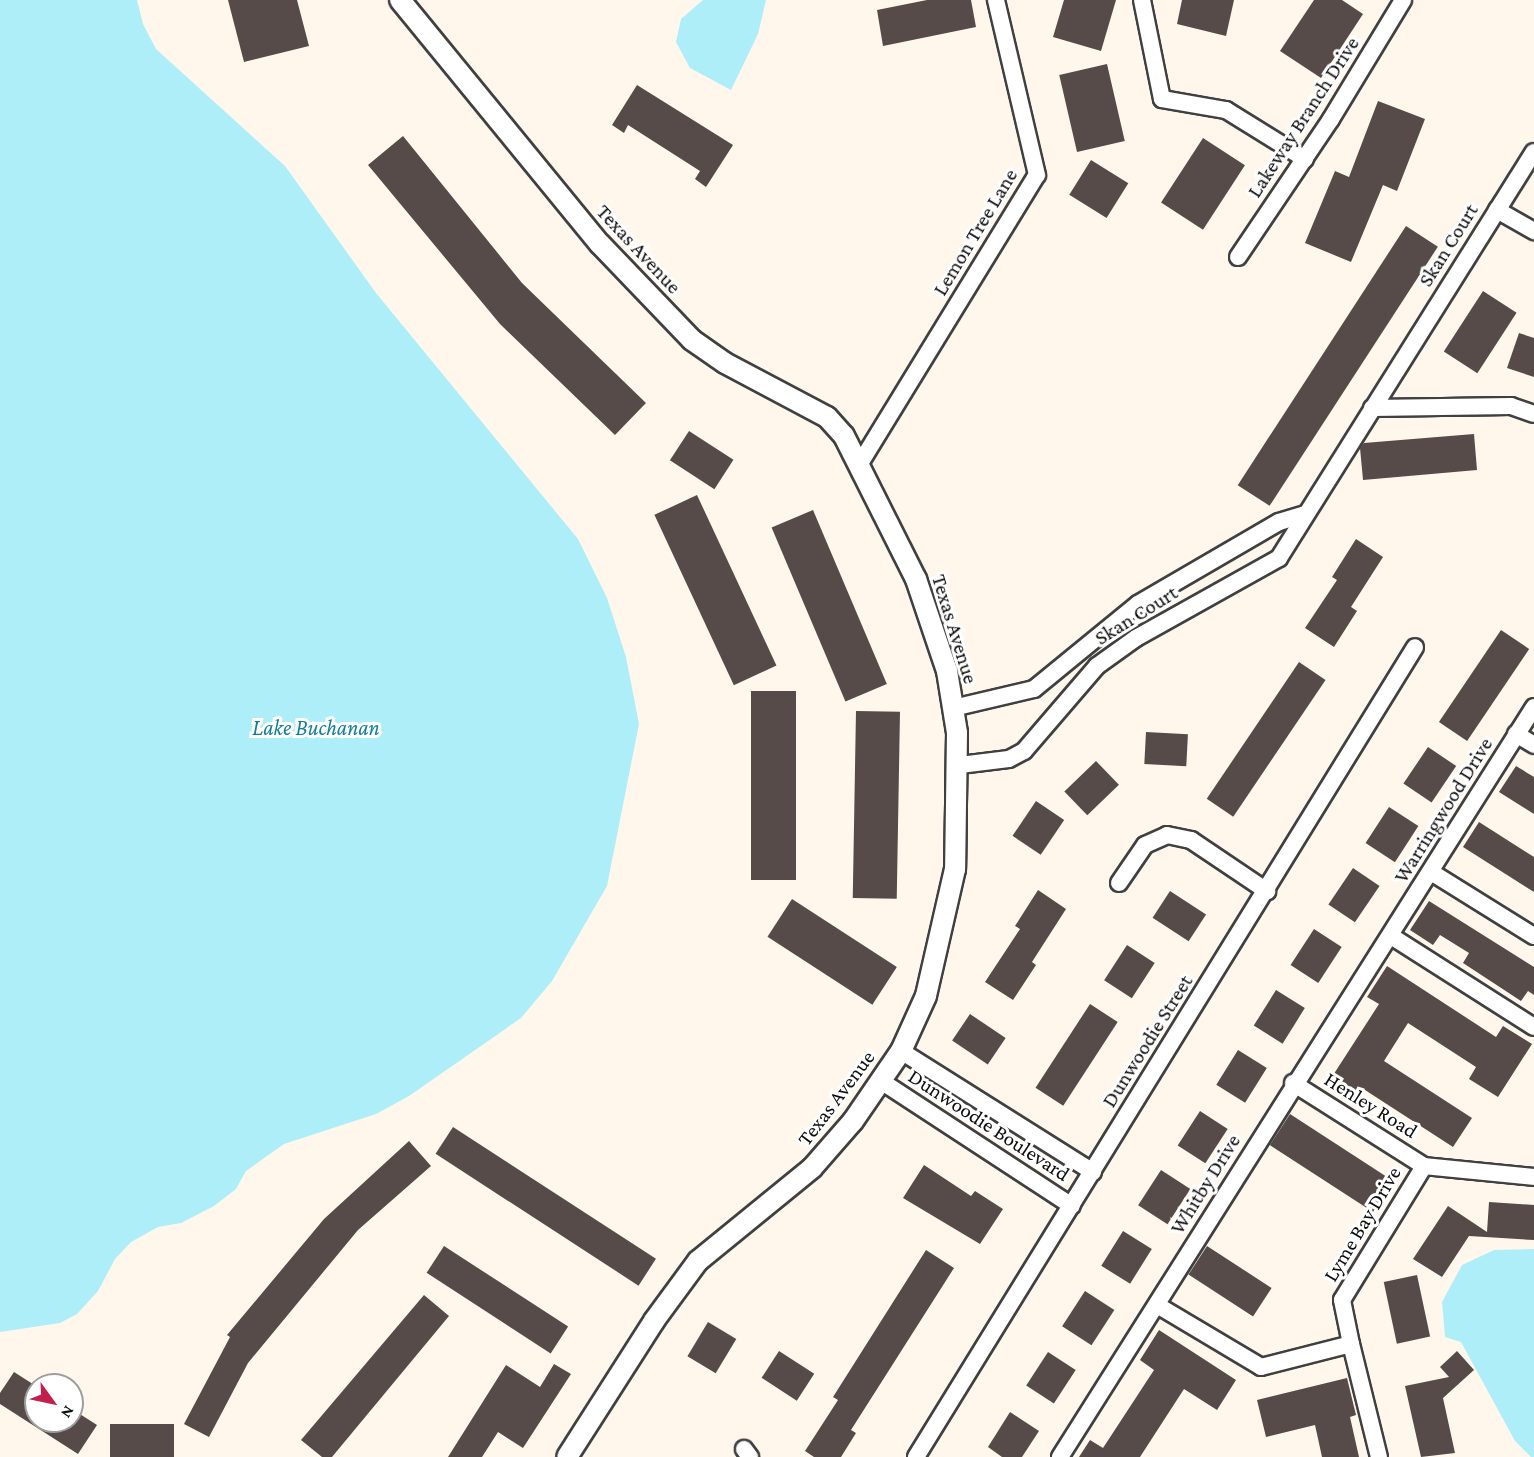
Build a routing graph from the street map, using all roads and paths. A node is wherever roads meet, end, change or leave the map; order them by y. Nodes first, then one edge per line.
1 (400, 0) edge
2 (996, 0) edge
3 (1142, 0) edge
4 (1403, 0) edge
5 (1534, 152) edge
6 (1305, 159) junction
7 (1497, 210) junction
8 (1534, 231) edge
9 (1238, 257) dead end
10 (1372, 408) junction
11 (1534, 414) edge
12 (859, 465) junction
13 (1305, 514) junction
14 (1415, 646) dead end
15 (1534, 707) edge
16 (953, 708) junction
17 (1516, 734) junction
18 (1534, 745) edge
19 (960, 765) junction
20 (1431, 872) junction
21 (1119, 883) dead end
22 (1267, 891) junction
23 (1391, 936) junction
24 (1534, 936) edge
25 (1534, 1027) edge
26 (901, 1051) junction
27 (881, 1081) junction
28 (1293, 1083) junction
29 (1425, 1166) junction
30 (1093, 1172) junction
31 (1534, 1177) edge
32 (1072, 1206) junction
33 (1157, 1305) junction
34 (1351, 1344) junction
35 (567, 1457) edge
36 (916, 1457) edge
37 (1060, 1457) edge
38 (1379, 1457) edge

1 - 12 street, Texas Avenue
2 - 12 street, Lemon Tree Lane
3 - 6 street
4 - 6 street, Lakeway Branch Drive
5 - 7 street, Skan Court
6 - 9 street, Lakeway Branch Drive
7 - 8 street
7 - 10 street, Skan Court
10 - 11 street
10 - 13 street, Skan Court
12 - 16 street, Texas Avenue
13 - 16 street, Skan Court
13 - 19 street, Skan Court
14 - 22 street, Dunwoodie Street
15 - 17 street, Warringwood Drive
16 - 19 street, Texas Avenue
17 - 18 street
17 - 20 street, Warringwood Drive
19 - 26 street, Texas Avenue
20 - 23 street, Warringwood Drive
20 - 24 street
21 - 22 street
22 - 30 street, Dunwoodie Street
23 - 25 street
23 - 28 street, Whitby Drive
26 - 27 street, Texas Avenue
26 - 30 street, Dunwoodie Boulevard
27 - 32 street, Dunwoodie Boulevard
27 - 35 street, Texas Avenue
28 - 29 street, Henley Road
28 - 33 street, Whitby Drive
29 - 31 street, Lyme Bay Drive
29 - 34 street, Lyme Bay Drive
30 - 32 street, Dunwoodie Street
32 - 36 street, Dunwoodie Street
33 - 34 street
33 - 37 street, Whitby Drive
34 - 38 street, Lyme Bay Drive

